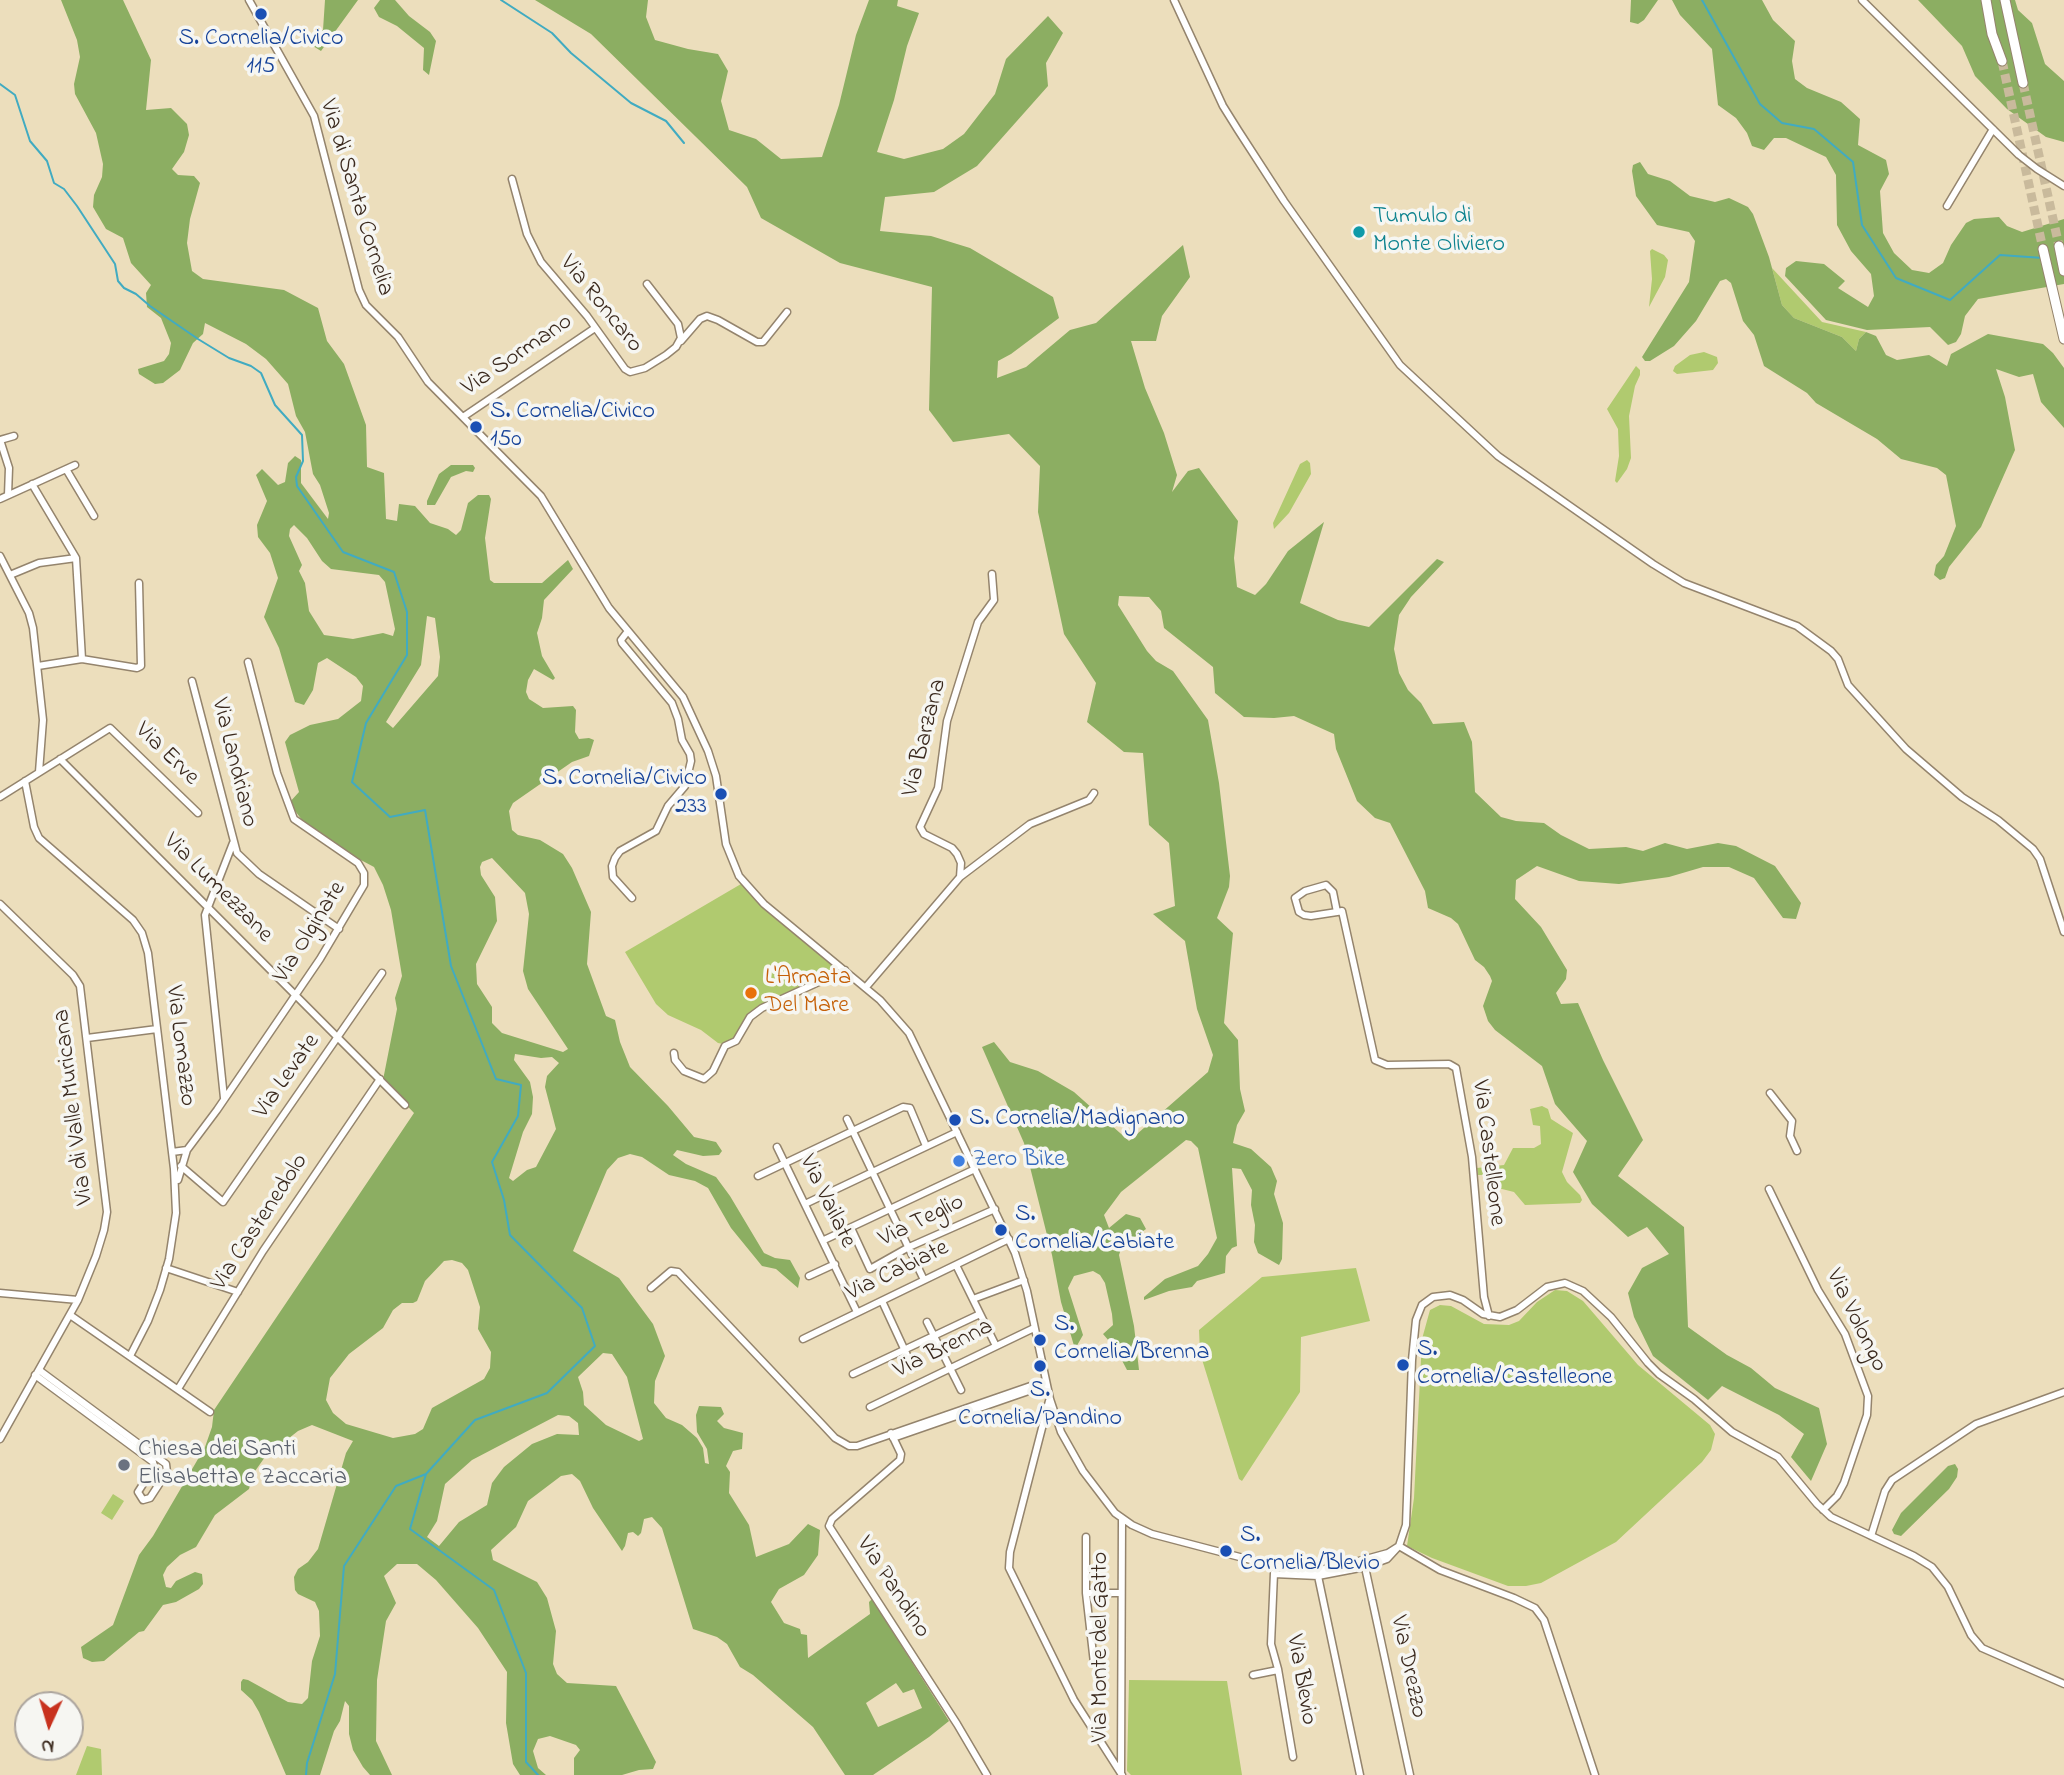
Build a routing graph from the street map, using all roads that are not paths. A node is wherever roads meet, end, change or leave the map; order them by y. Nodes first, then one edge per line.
1 (249, 0) edge
2 (1174, 0) edge
3 (1862, 0) edge
4 (1986, 0) edge
5 (2005, 0) edge
6 (2002, 61) tunnel mouth
7 (2023, 83) tunnel mouth
8 (1993, 129) junction
9 (512, 179) dead end
10 (2064, 186) edge
11 (1947, 206) dead end
12 (2059, 246) dead end
13 (2043, 249) tunnel mouth
14 (2064, 271) edge
15 (647, 284) dead end
16 (787, 312) dead end
17 (595, 328) junction
18 (2064, 340) edge
19 (676, 347) junction
20 (463, 417) junction
21 (13, 436) dead end
22 (0, 440) edge
23 (75, 465) dead end
24 (66, 469) junction
25 (32, 484) junction
26 (8, 495) junction
27 (0, 499) edge
28 (94, 516) dead end
29 (0, 556) edge
30 (76, 558) junction
31 (992, 574) dead end
32 (10, 575) junction
33 (139, 583) dead end
34 (628, 631) junction
35 (82, 659) junction
36 (248, 662) dead end
37 (38, 666) junction
38 (192, 681) dead end
39 (60, 759) junction
40 (39, 772) junction
41 (25, 781) junction
42 (1094, 793) dead end
43 (0, 797) edge
44 (198, 813) dead end
45 (233, 843) junction
46 (960, 877) junction
47 (632, 898) dead end
48 (0, 904) edge
49 (207, 907) junction
50 (1337, 912) junction
51 (339, 929) junction
52 (2064, 932) edge
53 (845, 970) junction
54 (382, 973) dead end
55 (866, 987) junction
56 (295, 995) junction
57 (157, 1029) junction
58 (87, 1038) junction
59 (339, 1038) junction
60 (674, 1053) dead end
61 (380, 1079) junction
62 (1770, 1093) dead end
63 (224, 1098) junction
64 (405, 1105) dead end
65 (847, 1119) dead end
66 (853, 1131) junction
67 (957, 1132) junction
68 (926, 1146) junction
69 (777, 1147) dead end
70 (187, 1150) junction
71 (1797, 1151) dead end
72 (172, 1152) junction
73 (785, 1164) junction
74 (181, 1166) junction
75 (975, 1169) junction
76 (872, 1172) junction
77 (758, 1176) dead end
78 (1769, 1189) dead end
79 (176, 1193) junction
80 (805, 1204) junction
81 (890, 1209) junction
82 (995, 1209) junction
83 (851, 1228) junction
84 (1009, 1239) junction
85 (824, 1240) junction
86 (909, 1247) junction
87 (835, 1264) junction
88 (956, 1265) junction
89 (166, 1268) junction
90 (808, 1276) dead end
91 (924, 1280) junction
92 (1024, 1280) junction
93 (651, 1288) dead end
94 (238, 1292) junction
95 (0, 1293) edge
96 (973, 1299) junction
97 (78, 1300) junction
98 (882, 1301) junction
99 (857, 1312) junction
100 (980, 1314) junction
101 (70, 1315) junction
102 (1489, 1316) junction
103 (927, 1322) dead end
104 (1034, 1328) junction
105 (935, 1336) junction
106 (803, 1339) dead end
107 (996, 1346) junction
108 (904, 1350) junction
109 (130, 1356) junction
110 (912, 1366) dead end
111 (950, 1368) junction
112 (37, 1373) junction
113 (853, 1374) dead end
114 (1046, 1383) junction
115 (178, 1390) junction
116 (961, 1390) dead end
117 (2064, 1392) edge
118 (1050, 1399) junction
119 (870, 1407) dead end
120 (210, 1412) dead end
121 (892, 1436) junction
122 (0, 1439) edge
123 (1823, 1510) junction
124 (1122, 1519) junction
125 (1871, 1536) junction
126 (1086, 1537) dead end
127 (1399, 1546) junction
128 (1366, 1567) junction
129 (1274, 1571) junction
130 (1318, 1576) junction
131 (1086, 1593) junction
132 (1121, 1593) junction
133 (1094, 1663) dead end
134 (1278, 1670) junction
135 (1253, 1675) dead end
136 (2064, 1685) edge
137 (1293, 1757) dead end
138 (1122, 1774) edge
139 (987, 1775) edge
140 (1360, 1775) edge
141 (1410, 1775) edge
142 (1595, 1775) edge

1 - 20 street, Via di Santa Cornelia
2 - 52 street
3 - 8 street
4 - 6 highway
5 - 7 highway
8 - 10 street
8 - 11 street
9 - 17 street, Via Roncaro
12 - 14 highway
13 - 18 highway
15 - 19 street, Via Roncaro
16 - 19 street
17 - 19 street, Via Roncaro
17 - 20 street, Via Sormano
20 - 34 street, Via di Santa Cornelia
21 - 22 street
22 - 26 street
23 - 24 street
24 - 25 street
24 - 28 street
25 - 26 street
25 - 30 street
26 - 27 street
29 - 32 street
30 - 32 street
30 - 35 street
31 - 46 street, Via Barzana
32 - 37 street
33 - 35 street
34 - 47 street
34 - 53 street, Via di Santa Cornelia
35 - 37 street
36 - 51 street, Via Olginate
37 - 40 street
38 - 45 street, Via Landriano
39 - 40 street, Via Erve
39 - 44 street, Via Erve
39 - 49 street, Via Lumezzane
40 - 41 street, Via Erve
41 - 43 street, Via Erve
41 - 57 street, Via Lomazzo
42 - 46 street
45 - 49 street
45 - 51 street, Via Landriano
46 - 55 street
48 - 58 street, Via di Valle Muricana
49 - 56 street, Via Lumezzane
49 - 63 street
50 - 50 street, Via Castelleone
50 - 102 street, Via Castelleone
51 - 56 street, Via Olginate
53 - 55 street, Via di Santa Cornelia
53 - 60 street
54 - 59 street, Via Levate
55 - 67 street, Via di Santa Cornelia
56 - 59 street, Via Lumezzane
56 - 63 street, Via Olginate
57 - 58 street
57 - 72 street, Via Lomazzo
58 - 97 street, Via di Valle Muricana
59 - 61 street, Via Lumezzane
59 - 74 street, Via Levate
61 - 64 street, Via Lumezzane
61 - 94 street, Via Castenedolo
62 - 71 street
63 - 70 street, Via Olginate
65 - 66 street
66 - 68 street
66 - 73 street
66 - 76 street
67 - 68 street
67 - 75 street, Via di Santa Cornelia
68 - 76 street
69 - 73 street, Via Vailate
70 - 72 street
70 - 74 street, Via Olginate
72 - 79 street, Via Lomazzo
73 - 77 street
73 - 80 street, Via Vailate
74 - 79 street, Via Olginate
75 - 81 street
75 - 82 street, Via di Santa Cornelia
76 - 80 street
76 - 81 street
78 - 123 street, Via Volongo
79 - 89 street, Via Lomazzo
80 - 85 street, Via Vailate
81 - 83 street
81 - 86 street
82 - 84 street, Via di Santa Cornelia
82 - 86 street, Via Teglio
83 - 85 street
83 - 86 street, Via Teglio
84 - 88 street, Via Cabiate
84 - 92 street, Via di Santa Cornelia
85 - 87 street, Via Vailate
86 - 91 street
87 - 90 street
87 - 99 street, Via Vailate
88 - 91 street, Via Cabiate
88 - 96 street
89 - 94 street
89 - 109 street, Via Lomazzo
91 - 98 street, Via Cabiate
92 - 96 street
92 - 104 street, Via di Santa Cornelia
93 - 121 street
94 - 115 street, Via Castenedolo
95 - 97 street
96 - 100 street
97 - 101 street, Via di Valle Muricana
98 - 99 street, Via Cabiate
98 - 108 street
99 - 106 street, Via Cabiate
100 - 105 street
100 - 107 street
101 - 109 street
101 - 112 street, Via di Valle Muricana
102 - 123 street
102 - 127 street
103 - 105 street
104 - 107 street, Via Brenna
104 - 114 street, Via di Santa Cornelia
105 - 108 street
105 - 111 street
107 - 111 street, Via Brenna
108 - 110 street
108 - 113 street
109 - 115 street
111 - 116 street
111 - 119 street, Via Brenna
112 - 112 street
112 - 122 street, Via di Valle Muricana
114 - 118 street, Via di Santa Cornelia
114 - 121 street
115 - 120 street
117 - 125 street
118 - 124 street, Via di Santa Cornelia
118 - 138 street
121 - 139 street, Via Pandino
123 - 125 street
124 - 129 street, Via di Santa Cornelia
124 - 132 street, Via Monte del Gatto
125 - 136 street
126 - 131 street
127 - 128 street, Via di Santa Cornelia
127 - 129 street, Via di Santa Cornelia
127 - 142 street
128 - 130 street, Via di Santa Cornelia
128 - 141 street, Via Drezzo
129 - 130 street, Via di Santa Cornelia
129 - 134 street, Via Blevio
130 - 140 street
131 - 132 street
131 - 133 street
132 - 138 street, Via Monte del Gatto
134 - 135 street
134 - 137 street, Via Blevio

